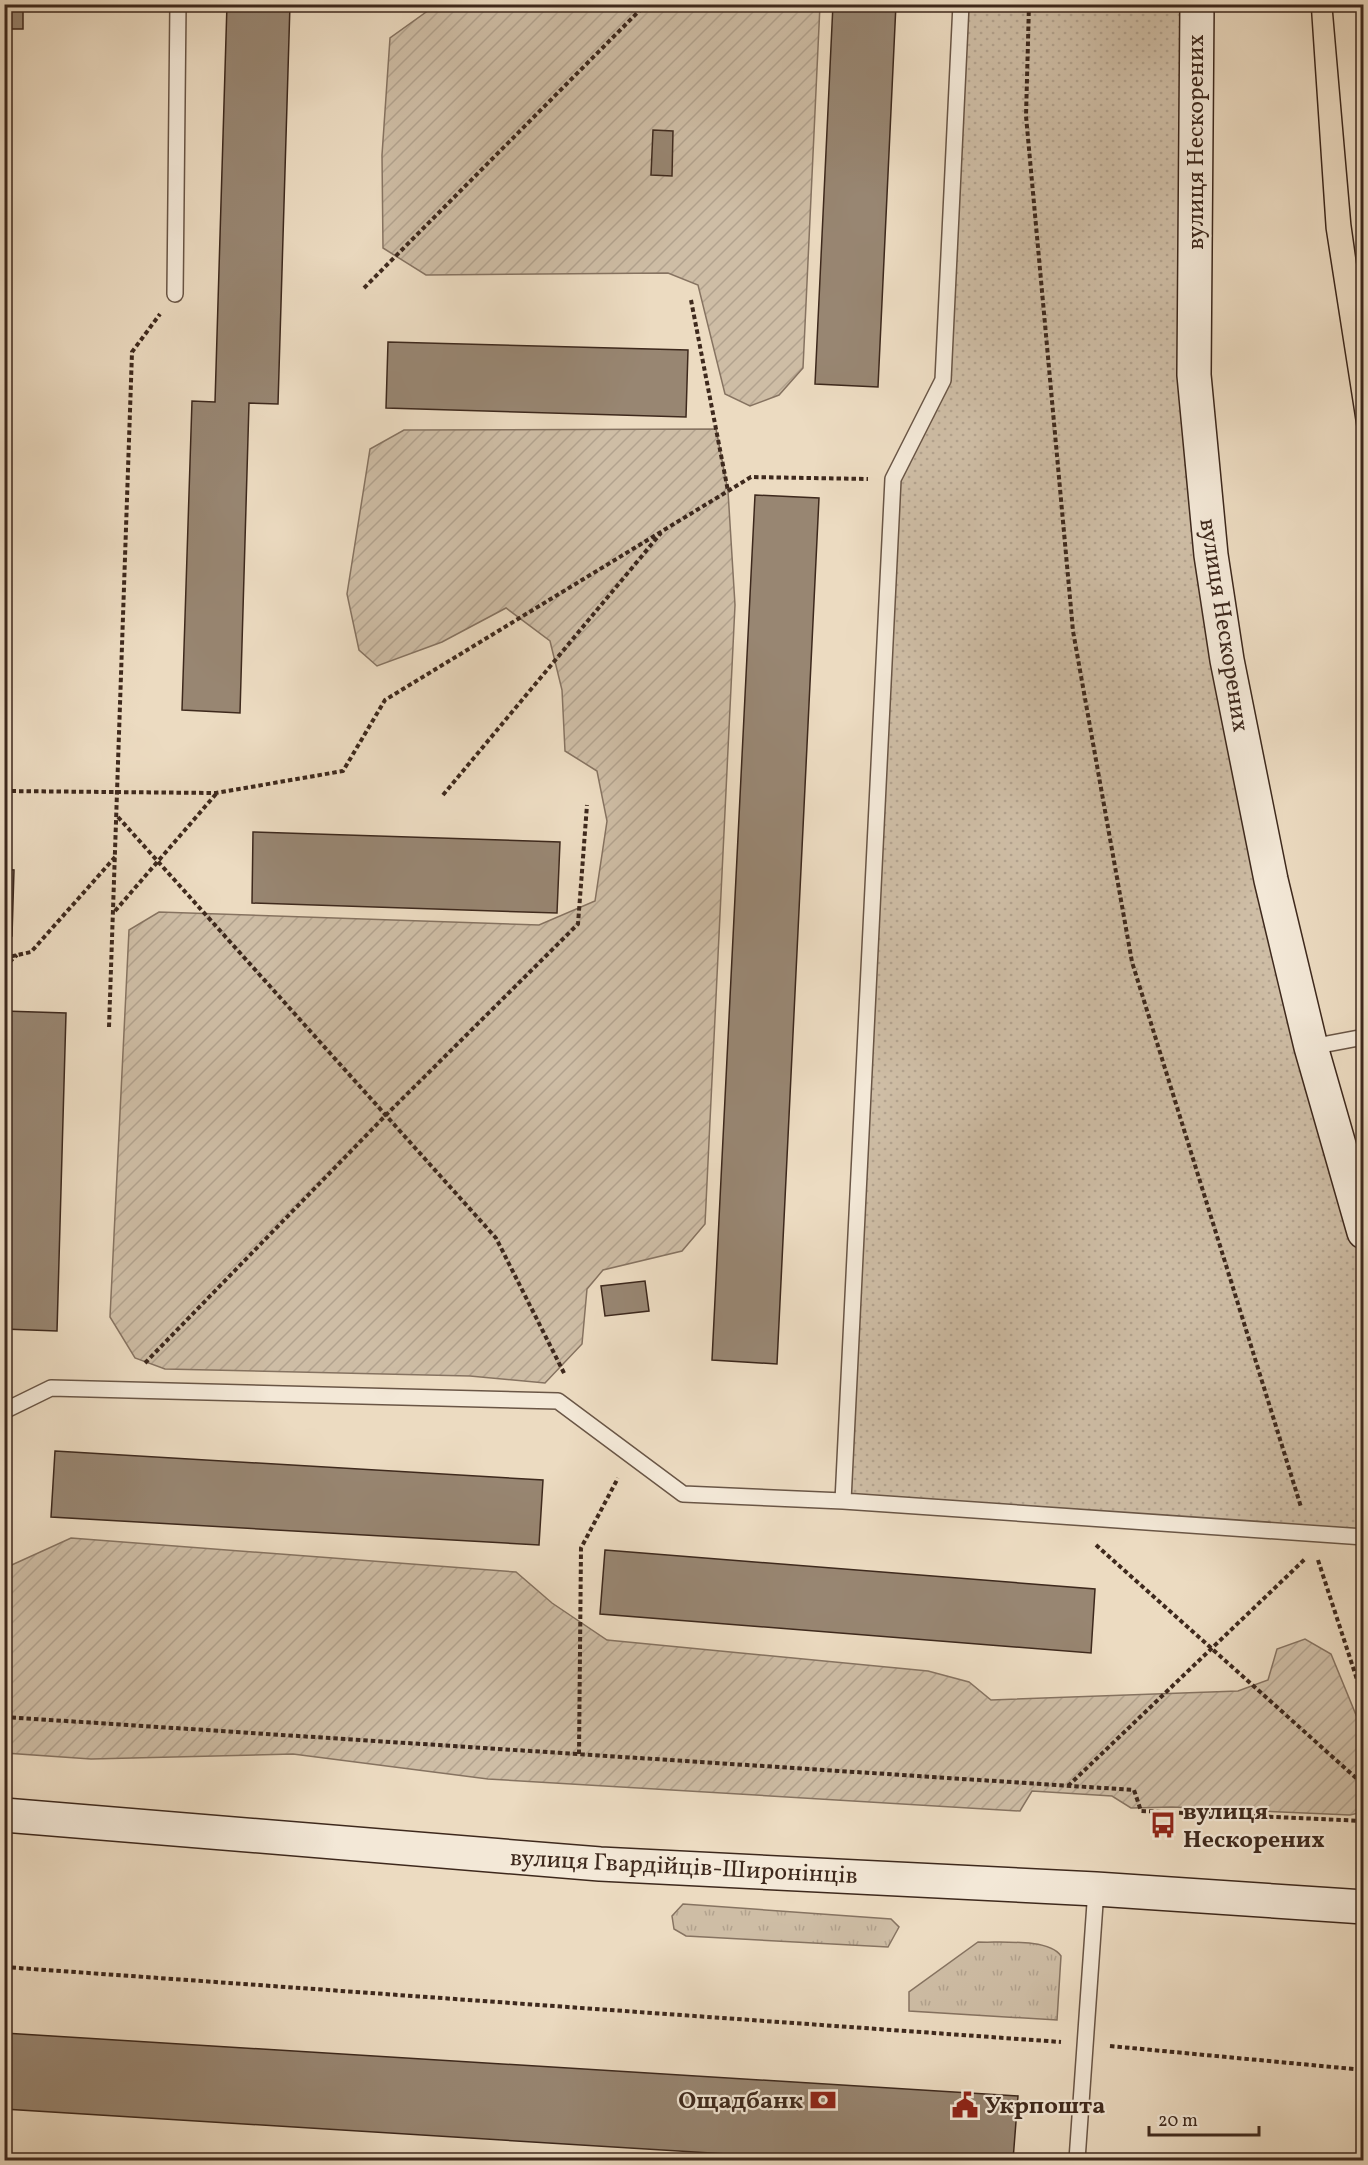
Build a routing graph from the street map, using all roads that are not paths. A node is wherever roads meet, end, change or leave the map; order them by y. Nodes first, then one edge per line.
1 (178, 4) edge
2 (961, 4) edge
3 (1197, 4) edge
4 (175, 294) road end
5 (1364, 1037) edge
6 (1311, 1047) junction
7 (1364, 1232) edge
8 (4, 1411) edge
9 (843, 1501) junction
10 (1364, 1537) edge
11 (4, 1815) edge
12 (1096, 1889) junction
13 (1364, 1907) edge
14 (1077, 2160) edge

1 - 4 lane
2 - 9 lane
3 - 6 main road, вулиця Нескорених
5 - 6 lane
6 - 7 main road, вулиця Нескорених
8 - 9 lane
9 - 10 lane
11 - 12 main road, вулиця Гвардійців-Широнінців
12 - 13 main road, вулиця Гвардійців-Широнінців
12 - 14 lane

